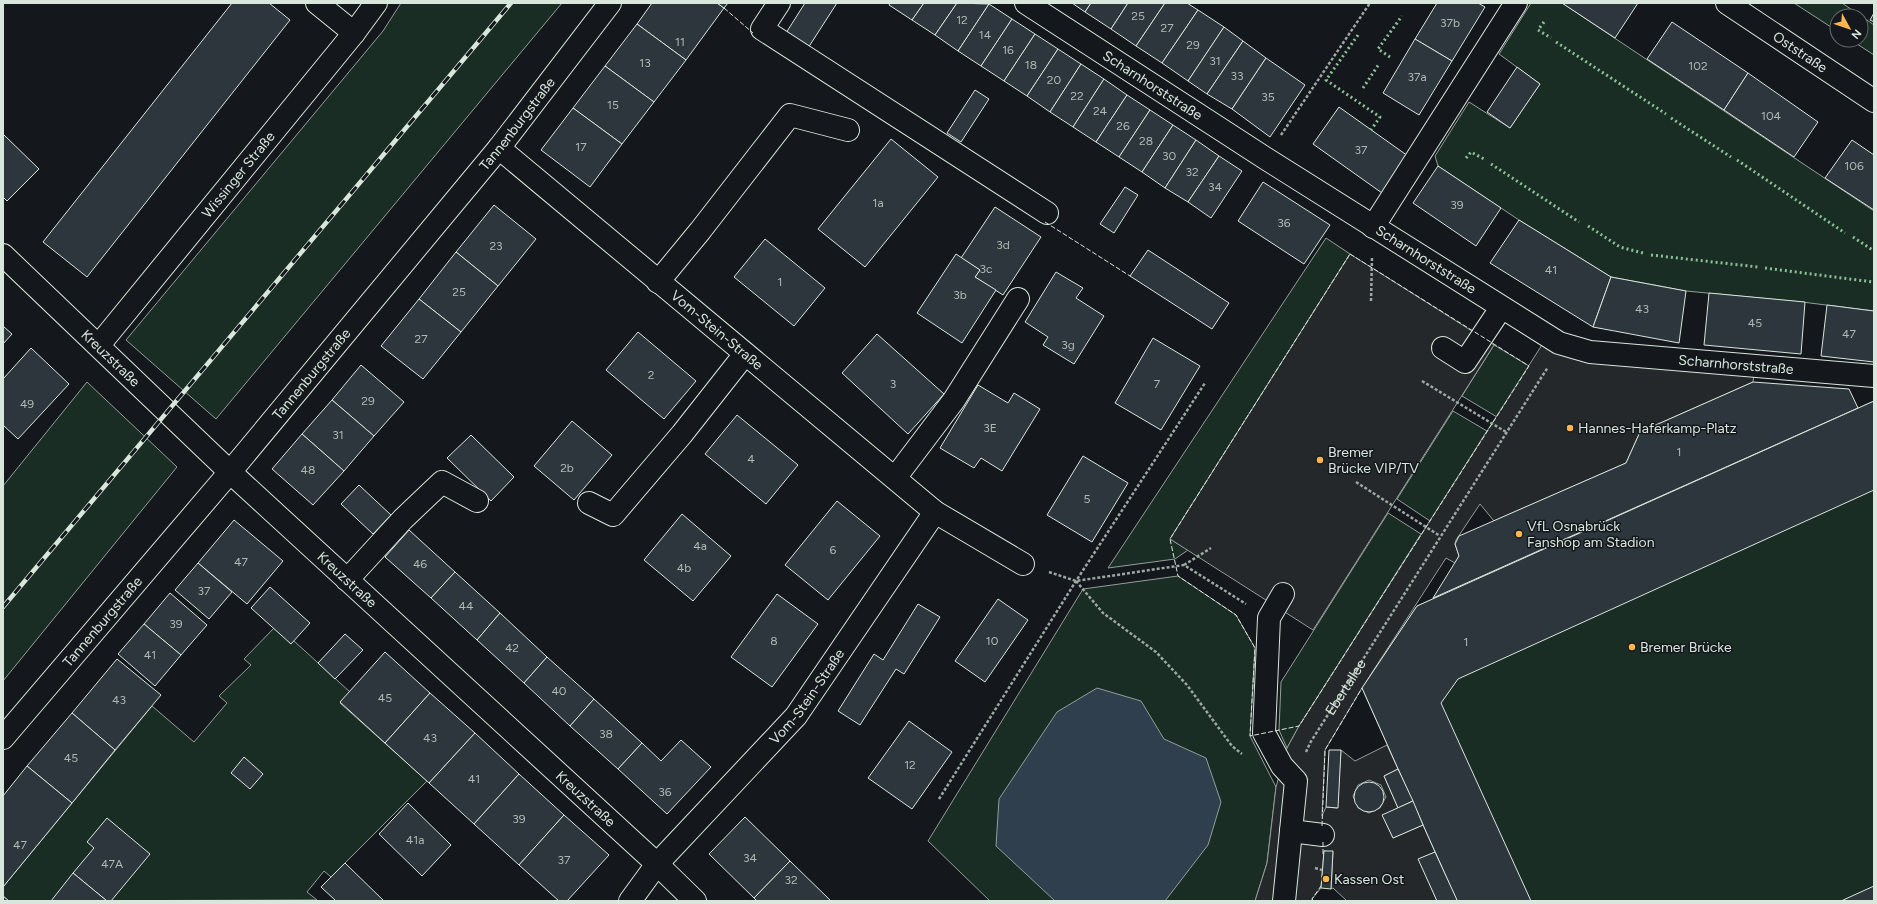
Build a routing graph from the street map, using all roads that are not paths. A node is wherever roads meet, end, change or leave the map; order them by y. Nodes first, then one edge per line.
1 (317, 3) edge
2 (376, 3) edge
3 (610, 3) edge
4 (779, 3) edge
5 (1026, 3) edge
6 (1516, 3) edge
7 (1726, 3) edge
8 (354, 33) junction
9 (1874, 101) edge
10 (848, 130) dead end
11 (499, 148) junction
12 (1048, 213) dead end
13 (1373, 227) junction
14 (3, 255) edge
15 (658, 282) junction
16 (1018, 299) dead end
17 (1501, 308) junction
18 (99, 345) junction
19 (1443, 348) dead end
20 (745, 354) junction
21 (1874, 376) edge
22 (230, 472) junction
23 (895, 478) junction
24 (477, 501) dead end
25 (589, 503) dead end
26 (935, 512) junction
27 (1023, 564) dead end
28 (347, 580) junction
29 (1283, 594) dead end
30 (3, 738) edge
31 (1291, 831) junction
32 (1323, 835) dead end
33 (657, 864) junction
34 (630, 901) edge
35 (695, 901) edge
36 (1284, 901) edge

1 - 8 street
2 - 8 street, Wissinger Straße
3 - 11 street, Tannenburgstraße
4 - 12 street
5 - 13 street, Scharnhorststraße
6 - 13 street
7 - 9 street, Oststraße
8 - 18 street, Wissinger Straße
10 - 15 street
11 - 15 street, Vom-Stein-Straße
11 - 22 street, Tannenburgstraße
13 - 17 street, Scharnhorststraße
14 - 18 street, Kreuzstraße
15 - 20 street, Vom-Stein-Straße
16 - 23 street
17 - 19 street
17 - 21 street, Scharnhorststraße
18 - 22 street, Kreuzstraße
20 - 23 street, Vom-Stein-Straße
20 - 25 street
22 - 28 street, Kreuzstraße
22 - 30 street, Tannenburgstraße
23 - 26 street, Vom-Stein-Straße
24 - 28 street
26 - 27 street, Vom-Stein-Straße
26 - 33 street, Vom-Stein-Straße
28 - 33 street, Kreuzstraße
29 - 31 street
31 - 32 street
31 - 36 street
33 - 34 street, Vom-Stein-Straße
33 - 35 street, Kreuzstraße

